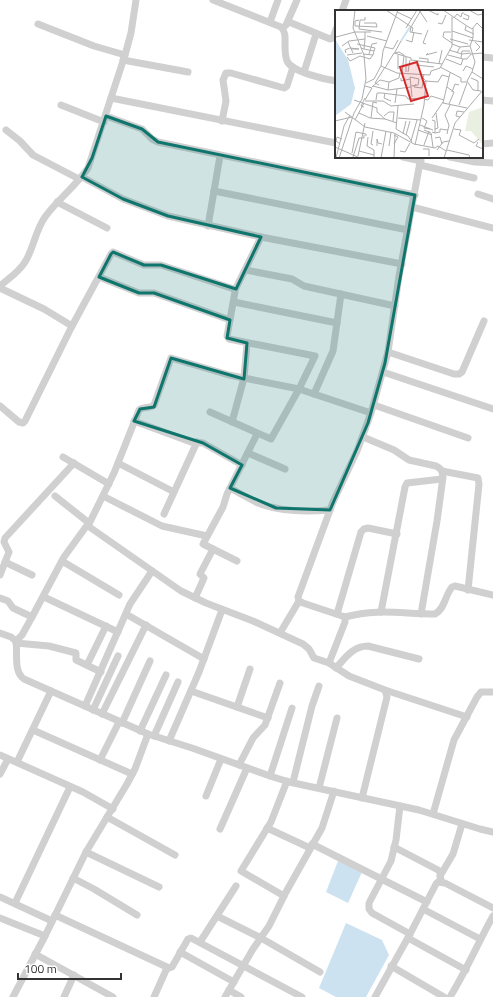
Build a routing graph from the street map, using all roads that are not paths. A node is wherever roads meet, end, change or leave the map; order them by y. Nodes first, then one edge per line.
1 (136, 0) edge
2 (214, 0) edge
3 (278, 0) edge
4 (297, 0) edge
5 (346, 0) edge
6 (342, 10) edge
7 (270, 22) junction
8 (288, 22) junction
9 (38, 24) dead end
10 (284, 29) junction
11 (335, 32) edge
12 (316, 34) junction
13 (483, 57) edge
14 (124, 58) junction
15 (493, 58) edge
16 (293, 67) junction
17 (188, 72) dead end
18 (304, 72) junction
19 (335, 81) edge
20 (111, 98) junction
21 (483, 100) edge
22 (493, 101) edge
23 (61, 105) dead end
24 (105, 119) junction
25 (222, 120) junction
26 (6, 130) dead end
27 (335, 143) edge
28 (493, 143) edge
29 (483, 144) edge
30 (220, 156) junction
31 (406, 158) edge
32 (455, 158) edge
33 (420, 161) edge
34 (493, 163) edge
35 (80, 178) junction
36 (474, 178) dead end
37 (214, 191) junction
38 (478, 194) dead end
39 (415, 195) junction
40 (493, 199) edge
41 (57, 202) junction
42 (412, 207) junction
43 (208, 226) junction
44 (108, 228) dead end
45 (493, 228) edge
46 (408, 230) junction
47 (261, 237) junction
48 (402, 264) junction
49 (246, 270) junction
50 (99, 277) junction
51 (0, 287) edge
52 (235, 290) junction
53 (341, 294) junction
54 (234, 302) junction
55 (395, 306) junction
56 (230, 320) junction
57 (484, 321) dead end
58 (337, 323) junction
59 (72, 326) junction
60 (247, 343) junction
61 (388, 352) junction
62 (383, 372) junction
63 (244, 378) junction
64 (299, 389) junction
65 (314, 394) junction
66 (374, 405) junction
67 (0, 406) edge
68 (493, 409) edge
69 (210, 412) dead end
70 (372, 414) junction
71 (134, 421) junction
72 (232, 422) junction
73 (257, 434) junction
74 (363, 437) junction
75 (468, 438) dead end
76 (197, 442) junction
77 (248, 453) junction
78 (64, 457) dead end
79 (74, 463) junction
80 (118, 463) junction
81 (242, 465) junction
82 (285, 469) dead end
83 (442, 471) junction
84 (442, 479) junction
85 (109, 484) junction
86 (230, 488) junction
87 (174, 492) junction
88 (55, 496) dead end
89 (103, 496) junction
90 (330, 510) junction
91 (164, 514) dead end
92 (88, 524) junction
93 (397, 534) junction
94 (207, 536) junction
95 (213, 550) junction
96 (62, 561) junction
97 (237, 561) dead end
98 (5, 562) junction
99 (152, 571) junction
100 (0, 575) edge
101 (32, 575) dead end
102 (468, 590) junction
103 (119, 595) dead end
104 (493, 595) edge
105 (44, 597) junction
106 (0, 598) edge
107 (194, 598) junction
108 (299, 601) junction
109 (222, 610) junction
110 (381, 612) junction
111 (126, 614) junction
112 (337, 614) junction
113 (421, 614) junction
114 (32, 617) junction
115 (345, 617) junction
116 (146, 625) junction
117 (106, 626) junction
118 (118, 632) junction
119 (0, 633) edge
120 (280, 633) junction
121 (16, 642) junction
122 (118, 656) dead end
123 (204, 659) junction
124 (419, 659) dead end
125 (150, 660) dead end
126 (328, 663) junction
127 (87, 665) junction
128 (336, 668) junction
129 (250, 669) dead end
130 (100, 672) junction
131 (166, 675) dead end
132 (178, 682) dead end
133 (280, 682) dead end
134 (319, 686) dead end
135 (385, 690) junction
136 (51, 691) junction
137 (191, 691) junction
138 (493, 692) edge
139 (85, 706) junction
140 (237, 707) junction
141 (292, 708) dead end
142 (93, 710) junction
143 (102, 714) junction
144 (467, 717) junction
145 (268, 718) junction
146 (337, 718) dead end
147 (120, 722) junction
148 (33, 730) junction
149 (140, 731) junction
150 (151, 735) junction
151 (169, 741) junction
152 (0, 755) edge
153 (8, 759) junction
154 (221, 759) junction
155 (100, 760) junction
156 (17, 762) junction
157 (239, 765) junction
158 (247, 768) junction
159 (0, 774) edge
160 (132, 774) junction
161 (270, 776) junction
162 (290, 781) junction
163 (70, 786) junction
164 (319, 788) junction
165 (334, 792) junction
166 (206, 796) dead end
167 (362, 798) junction
168 (400, 806) junction
169 (113, 809) junction
170 (433, 814) junction
171 (107, 817) junction
172 (462, 824) junction
173 (267, 828) junction
174 (220, 829) dead end
175 (493, 832) edge
176 (311, 846) junction
177 (394, 847) junction
178 (86, 852) junction
179 (175, 855) dead end
180 (73, 878) junction
181 (440, 879) junction
182 (382, 880) junction
183 (236, 886) dead end
184 (158, 887) dead end
185 (284, 896) junction
186 (1, 898) edge
187 (15, 903) junction
188 (425, 905) junction
189 (493, 908) edge
190 (137, 915) dead end
191 (217, 916) junction
192 (493, 916) edge
193 (0, 918) edge
194 (54, 918) junction
195 (45, 936) junction
196 (409, 936) junction
197 (261, 938) junction
198 (480, 939) junction
199 (200, 942) junction
200 (180, 952) junction
201 (35, 954) junction
202 (243, 966) junction
203 (391, 966) junction
204 (167, 968) junction
205 (466, 970) junction
206 (320, 972) dead end
207 (74, 975) junction
208 (234, 982) junction
209 (229, 990) junction
210 (13, 997) edge
211 (64, 997) edge
212 (113, 997) edge
213 (154, 997) edge
214 (225, 997) edge
215 (241, 997) edge
216 (302, 997) edge
217 (375, 997) edge
218 (444, 997) edge
219 (450, 997) edge

1 - 14 street
2 - 7 street
3 - 7 street
4 - 8 street
5 - 6 street
7 - 10 street
8 - 10 street
8 - 12 street
9 - 14 street
10 - 16 street
11 - 12 street
12 - 18 street
13 - 15 street
14 - 17 street
14 - 20 street
16 - 18 street
16 - 25 street
18 - 19 street
20 - 24 street
20 - 25 street
21 - 22 street
23 - 24 street
24 - 30 street
24 - 35 street
25 - 27 street
26 - 35 street
28 - 29 street
30 - 37 street
30 - 39 street
31 - 33 street
32 - 34 street
33 - 36 street
33 - 39 street
35 - 41 street
35 - 43 street
37 - 43 street
37 - 46 street
38 - 40 street
39 - 42 street
41 - 44 street
41 - 51 street
42 - 45 street
42 - 46 street
43 - 47 street
46 - 48 street
47 - 48 street
47 - 49 street
48 - 55 street
49 - 52 street
49 - 53 street
50 - 52 street
50 - 56 street
50 - 59 street
51 - 59 street
52 - 54 street
53 - 55 street
53 - 58 street
54 - 56 street
54 - 58 street
55 - 61 street
56 - 60 street
57 - 61 street
58 - 65 street
59 - 67 street
60 - 63 street
60 - 64 street
61 - 62 street
62 - 66 street
62 - 68 street
63 - 64 street
63 - 71 street
63 - 72 street
64 - 65 street
64 - 73 street
65 - 70 street
66 - 70 street
66 - 75 street
69 - 72 street
70 - 74 street
71 - 76 street
71 - 80 street
72 - 73 street
73 - 77 street
74 - 83 street
74 - 90 street
76 - 81 street
76 - 87 street
77 - 81 street
77 - 82 street
78 - 79 street
79 - 85 street
79 - 98 street
80 - 85 street
80 - 87 street
81 - 86 street
83 - 84 street
83 - 102 street
84 - 93 street
84 - 113 street
85 - 89 street
86 - 90 street
86 - 94 street
87 - 91 street
88 - 92 street
89 - 92 street
89 - 94 street
90 - 108 street
92 - 96 street
92 - 99 street
93 - 110 street
93 - 112 street
94 - 95 street
95 - 97 street
95 - 107 street
96 - 103 street
96 - 105 street
98 - 100 street
98 - 101 street
99 - 107 street
99 - 111 street
102 - 104 street
102 - 113 street
105 - 114 street
105 - 117 street
106 - 114 street
107 - 109 street
108 - 112 street
108 - 120 street
109 - 120 street
109 - 123 street
110 - 113 street
110 - 115 street
111 - 116 street
111 - 118 street
112 - 115 street
114 - 121 street
115 - 126 street
116 - 123 street
116 - 143 street
117 - 118 street
117 - 127 street
118 - 130 street
119 - 121 street
120 - 126 street
121 - 127 street
121 - 136 street
122 - 142 street
123 - 137 street
124 - 128 street
125 - 147 street
126 - 128 street
127 - 130 street
128 - 135 street
129 - 140 street
130 - 139 street
131 - 149 street
132 - 150 street
133 - 145 street
134 - 162 street
135 - 144 street
135 - 167 street
136 - 139 street
136 - 148 street
137 - 140 street
137 - 151 street
138 - 144 street
139 - 142 street
140 - 145 street
141 - 161 street
142 - 143 street
143 - 147 street
144 - 170 street
145 - 157 street
146 - 164 street
147 - 149 street
147 - 155 street
148 - 155 street
148 - 156 street
149 - 150 street
150 - 151 street
150 - 160 street
151 - 154 street
152 - 153 street
153 - 156 street
153 - 159 street
154 - 157 street
154 - 166 street
155 - 160 street
156 - 163 street
157 - 158 street
158 - 161 street
158 - 174 street
160 - 169 street
161 - 162 street
162 - 164 street
162 - 173 street
163 - 169 street
163 - 187 street
164 - 165 street
165 - 167 street
165 - 176 street
167 - 168 street
168 - 170 street
168 - 177 street
169 - 171 street
170 - 172 street
171 - 178 street
171 - 179 street
172 - 175 street
172 - 181 street
173 - 176 street
173 - 185 street
176 - 182 street
176 - 185 street
177 - 181 street
177 - 182 street
178 - 180 street
178 - 184 street
180 - 190 street
180 - 194 street
181 - 188 street
181 - 189 street
182 - 188 street
182 - 196 street
183 - 191 street
185 - 197 street
186 - 187 street
187 - 194 street
188 - 196 street
188 - 198 street
191 - 197 street
191 - 199 street
192 - 198 street
193 - 195 street
194 - 195 street
194 - 204 street
195 - 201 street
196 - 203 street
196 - 205 street
197 - 202 street
197 - 206 street
198 - 205 street
199 - 200 street
199 - 202 street
200 - 204 street
200 - 208 street
201 - 207 street
201 - 210 street
202 - 208 street
202 - 216 street
203 - 217 street
203 - 218 street
204 - 213 street
205 - 219 street
207 - 211 street
207 - 212 street
208 - 209 street
209 - 214 street
209 - 215 street

